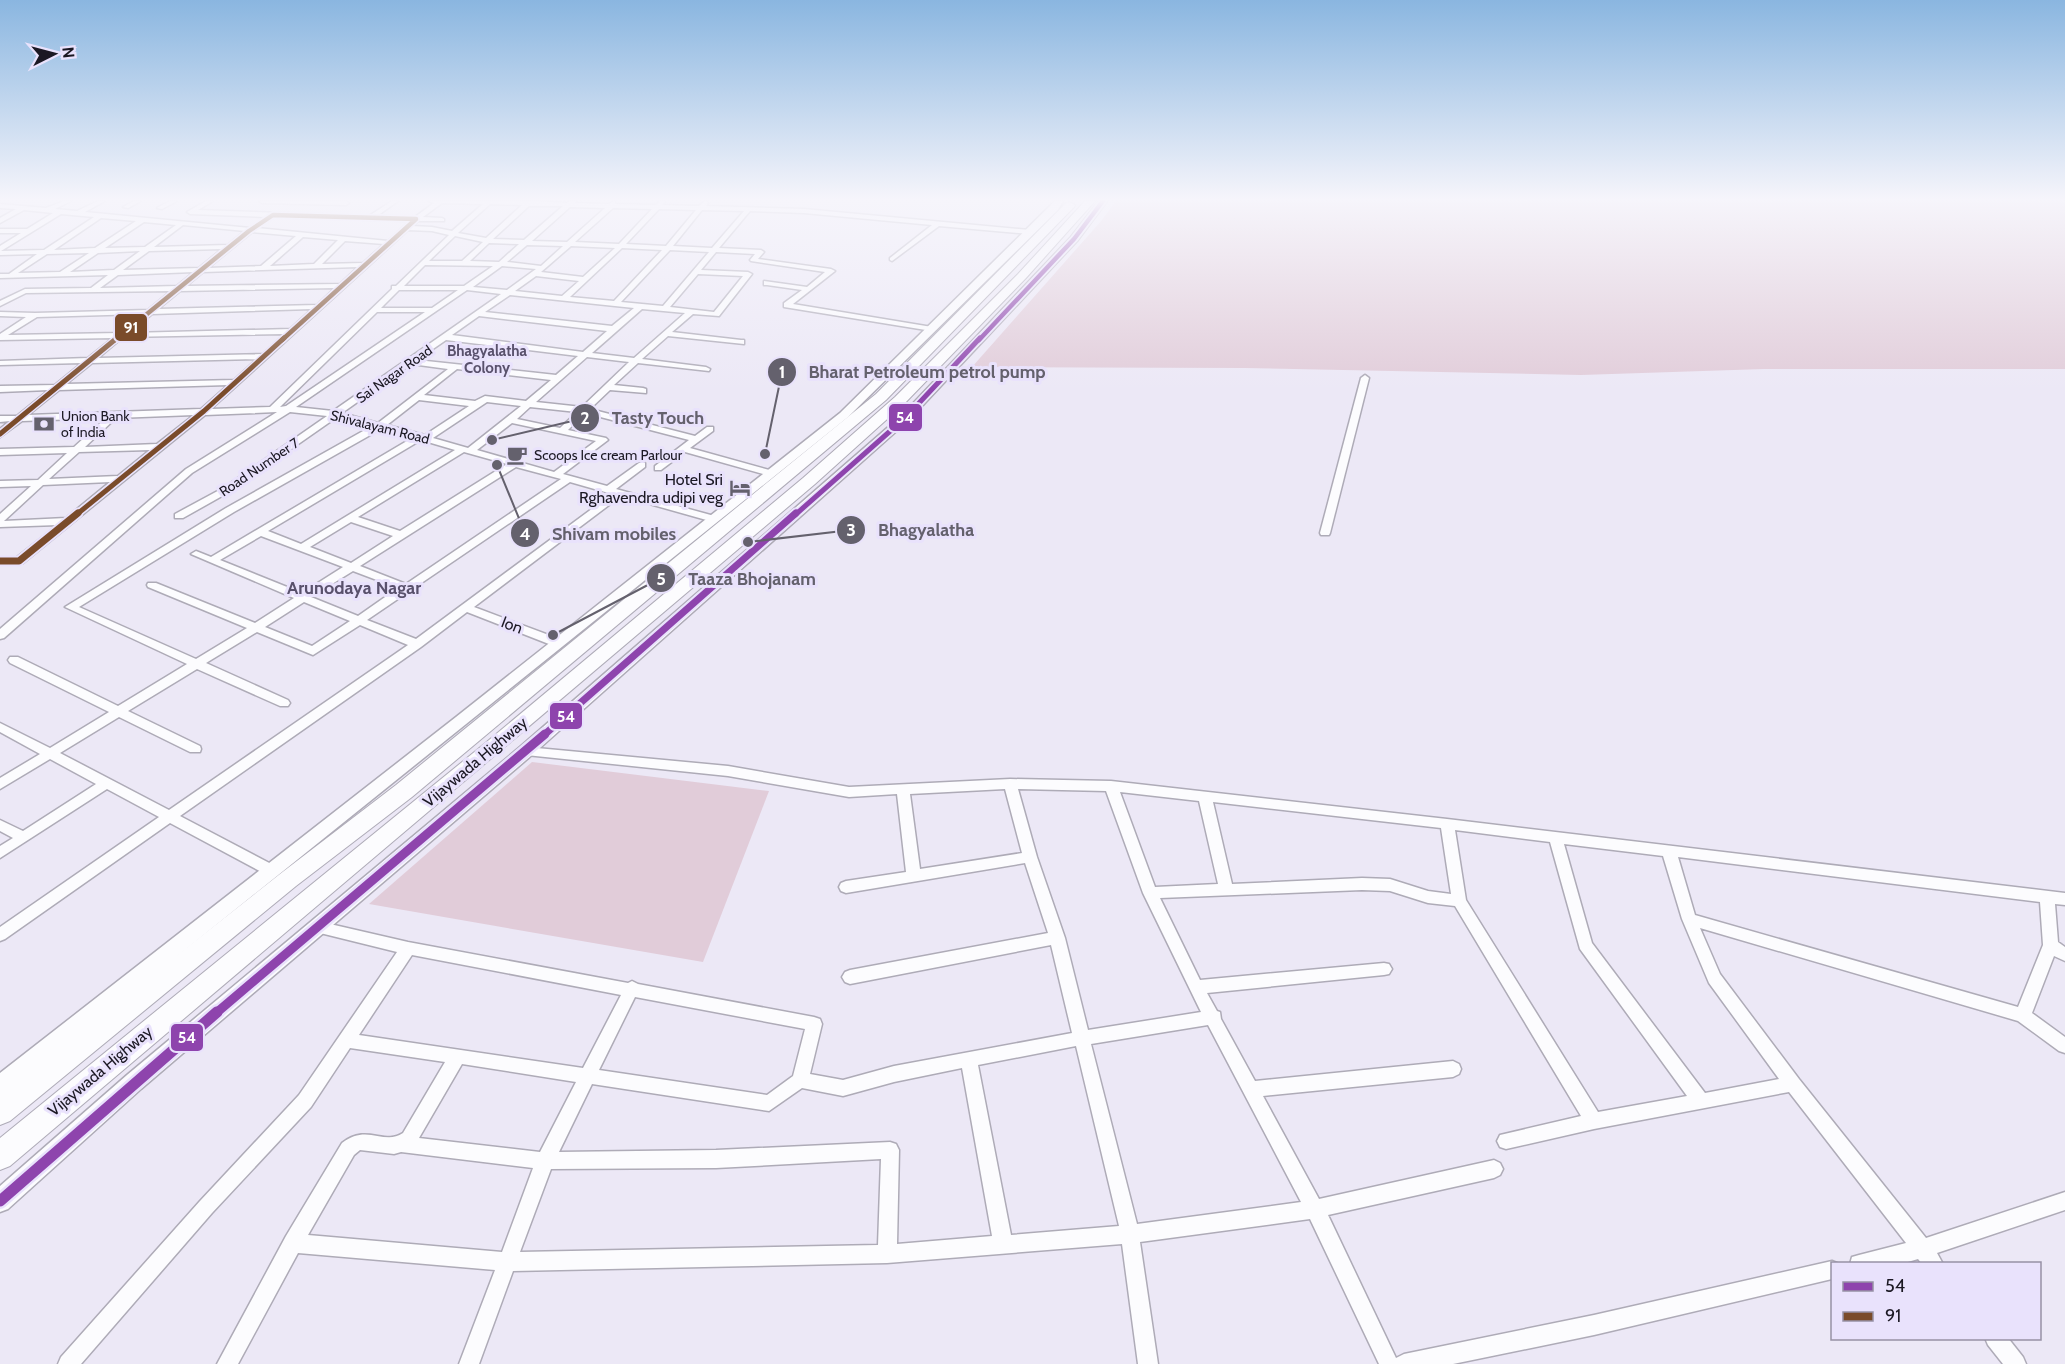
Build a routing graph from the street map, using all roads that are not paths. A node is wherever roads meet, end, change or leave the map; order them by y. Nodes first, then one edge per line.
1 (27, 265) edge
2 (75, 265) edge
3 (127, 265) edge
4 (208, 265) edge
5 (267, 265) edge
6 (365, 265) joint
7 (423, 265) edge
8 (500, 265) edge
9 (508, 265) edge
10 (547, 265) edge
11 (601, 265) edge
12 (652, 265) edge
13 (704, 265) edge
14 (786, 265) edge
15 (997, 265) edge
16 (1011, 265) edge
17 (1032, 265) edge
18 (1050, 265) edge
19 (316, 266) joint
20 (263, 268) junction
21 (543, 268) junction
22 (203, 269) junction
23 (117, 272) junction
24 (698, 272) junction
25 (61, 274) junction
26 (535, 274) junction
27 (0, 276) edge
28 (10, 276) junction
29 (585, 279) junction
30 (0, 282) edge
31 (767, 283) dead end
32 (343, 286) junction
33 (395, 288) junction
34 (465, 288) junction
35 (178, 289) junction
36 (809, 289) junction
37 (35, 291) junction
38 (91, 291) junction
39 (510, 292) junction
40 (564, 298) junction
41 (616, 303) junction
42 (0, 304) edge
43 (640, 306) junction
44 (319, 307) junction
45 (664, 308) junction
46 (373, 310) junction
47 (431, 310) junction
48 (692, 311) junction
49 (151, 312) junction
50 (0, 314) edge
51 (478, 314) junction
52 (36, 315) junction
53 (614, 329) junction
54 (932, 329) junction
55 (293, 331) junction
56 (667, 333) junction
57 (121, 336) junction
58 (0, 337) edge
59 (445, 337) junction
60 (741, 342) dead end
61 (586, 354) junction
62 (265, 356) junction
63 (636, 360) junction
64 (91, 361) junction
65 (411, 362) junction
66 (0, 363) edge
67 (454, 368) junction
68 (706, 369) dead end
69 (558, 378) junction
70 (1365, 378) dead end
71 (236, 382) junction
72 (59, 387) junction
73 (607, 387) junction
74 (0, 389) edge
75 (643, 391) dead end
76 (417, 397) junction
77 (477, 404) junction
78 (530, 404) junction
79 (288, 409) junction
80 (272, 410) junction
81 (583, 410) junction
82 (204, 411) junction
83 (337, 414) junction
84 (113, 416) junction
85 (18, 418) junction
86 (0, 419) edge
87 (510, 420) junction
88 (381, 425) junction
89 (710, 429) dead end
90 (563, 430) junction
91 (0, 434) edge
92 (424, 437) junction
93 (696, 439) junction
94 (160, 447) junction
95 (468, 449) junction
96 (684, 449) junction
97 (76, 450) junction
98 (0, 452) edge
99 (515, 463) junction
100 (642, 465) dead end
101 (658, 468) dead end
102 (770, 473) junction
103 (557, 474) junction
104 (570, 478) junction
105 (121, 479) junction
106 (40, 482) junction
107 (0, 484) edge
108 (614, 491) junction
109 (179, 516) dead end
110 (351, 518) junction
111 (0, 519) edge
112 (714, 519) junction
113 (69, 521) junction
114 (0, 524) edge
115 (261, 532) junction
116 (1326, 533) dead end
117 (401, 535) junction
118 (303, 547) junction
119 (196, 554) dead end
120 (213, 560) junction
121 (0, 561) edge
122 (353, 566) junction
123 (152, 585) dead end
124 (407, 588) junction
125 (303, 597) junction
126 (466, 608) junction
127 (359, 620) junction
128 (255, 628) junction
129 (0, 635) edge
130 (558, 643) junction
131 (417, 644) junction
132 (14, 660) dead end
133 (196, 664) junction
134 (284, 703) dead end
135 (120, 710) junction
136 (0, 727) edge
137 (195, 749) dead end
138 (526, 751) junction
139 (51, 753) junction
140 (0, 784) edge
141 (105, 784) junction
142 (1010, 784) junction
143 (1111, 786) junction
144 (903, 790) junction
145 (1205, 797) junction
146 (167, 816) junction
147 (1447, 824) junction
148 (0, 825) edge
149 (23, 837) junction
150 (1556, 838) junction
151 (1669, 851) junction
152 (0, 853) edge
153 (1030, 857) junction
154 (272, 871) junction
155 (914, 876) junction
156 (846, 887) dead end
157 (1226, 890) junction
158 (1150, 893) junction
159 (2047, 898) junction
160 (2065, 899) edge
161 (1458, 901) junction
162 (1689, 919) junction
163 (317, 927) junction
164 (0, 935) edge
165 (1057, 939) junction
166 (2051, 945) junction
167 (408, 948) junction
168 (2065, 955) edge
169 (1384, 969) dead end
170 (850, 977) dead end
171 (1196, 987) junction
172 (632, 988) junction
173 (137, 1002) junction
174 (2024, 1015) junction
175 (1214, 1017) junction
176 (164, 1019) junction
177 (1082, 1038) junction
178 (347, 1040) junction
179 (2065, 1046) edge
180 (457, 1058) junction
181 (969, 1059) junction
182 (1453, 1069) dead end
183 (589, 1076) junction
184 (800, 1080) junction
185 (1793, 1084) junction
186 (0, 1086) edge
187 (1252, 1089) junction
188 (1701, 1101) junction
189 (0, 1112) edge
190 (1594, 1121) junction
191 (1506, 1141) dead end
192 (403, 1145) junction
193 (0, 1156) edge
194 (545, 1161) junction
195 (1494, 1169) dead end
196 (0, 1201) edge
197 (2065, 1201) edge
198 (1315, 1209) junction
199 (1130, 1234) junction
200 (293, 1243) junction
201 (1003, 1244) junction
202 (887, 1254) junction
203 (1928, 1256) edge
204 (507, 1262) junction
205 (1869, 1262) edge
206 (1831, 1270) edge
207 (1997, 1340) edge
208 (68, 1364) edge
209 (227, 1364) edge
210 (469, 1364) edge
211 (1148, 1364) edge
212 (1389, 1364) edge
213 (1404, 1364) edge
214 (2016, 1364) edge

1 - 28 street
2 - 25 street
3 - 23 street
4 - 22 street
5 - 20 street
6 - 19 street
6 - 32 street
7 - 33 street
8 - 34 street
9 - 21 street
10 - 21 street, Sai Nagar Road
11 - 29 street
12 - 41 street
13 - 24 street
14 - 36 street
15 - 54 street
16 - 173 highway, Vijaywada Highway
17 - 176 highway, Vijaywada Highway
18 - 138 street
19 - 20 street
20 - 22 street
21 - 26 street, Sai Nagar Road
22 - 23 street
22 - 35 street
23 - 25 street
23 - 38 street
24 - 45 street
24 - 48 street
25 - 28 street
25 - 37 street
26 - 29 street
26 - 39 street, Sai Nagar Road
27 - 28 street
28 - 30 street
29 - 40 street
31 - 36 street
32 - 35 street
32 - 44 street
33 - 34 street
33 - 46 street
34 - 39 street
34 - 47 street
35 - 38 street
35 - 49 street
36 - 54 street
37 - 38 street
37 - 42 street
39 - 40 street
39 - 51 street, Sai Nagar Road
40 - 41 street
41 - 43 street
43 - 45 street
43 - 53 street
44 - 49 street
44 - 55 street
45 - 48 street
46 - 47 street
46 - 80 street
47 - 79 street
48 - 56 street
49 - 52 street
49 - 57 street
50 - 52 street
51 - 53 street
51 - 59 street, Sai Nagar Road
52 - 58 street
53 - 61 street
54 - 102 street
55 - 57 street
55 - 62 street
56 - 60 street
56 - 63 street
57 - 58 street
57 - 64 street
59 - 61 street
59 - 65 street, Sai Nagar Road
61 - 63 street
61 - 69 street
62 - 64 street
62 - 71 street
63 - 68 street
63 - 73 street
64 - 66 street
64 - 72 street
65 - 67 street
65 - 83 street, Sai Nagar Road
67 - 69 street
67 - 76 street
69 - 78 street
70 - 116 street
71 - 72 street
71 - 82 street
72 - 74 street
72 - 85 street
73 - 75 street
73 - 81 street
76 - 77 street
76 - 88 street
77 - 78 street
77 - 92 street
78 - 81 street
78 - 87 street
79 - 80 street, Shivalayam Road
79 - 83 street, Shivalayam Road
79 - 129 street
80 - 82 street, Shivalayam Road
81 - 90 street
81 - 93 street
82 - 84 street, Shivalayam Road
82 - 94 street
83 - 88 street, Shivalayam Road
83 - 109 street, Road Number 7
84 - 85 street, Shivalayam Road
84 - 97 street
85 - 86 street, Shivalayam Road
85 - 91 street
87 - 90 street
87 - 95 street
88 - 92 street, Shivalayam Road
88 - 133 street
89 - 93 street
90 - 103 street
92 - 95 street, Shivalayam Road
92 - 115 street
93 - 96 street
94 - 97 street
94 - 105 street
95 - 99 street, Shivalayam Road
95 - 110 street
96 - 101 street
96 - 102 street
97 - 98 street
97 - 106 street
99 - 103 street, Shivalayam Road
99 - 117 street
100 - 108 street
102 - 112 street
103 - 104 street, Shivalayam Road
104 - 108 street, Shivalayam Road
104 - 124 street
105 - 106 street
105 - 113 street
106 - 107 street
106 - 111 street
108 - 112 street, Shivalayam Road
108 - 126 street
110 - 117 street
110 - 118 street
112 - 130 street
113 - 114 street
113 - 121 street
115 - 118 street
115 - 120 street
117 - 122 street
118 - 122 street
119 - 120 street
120 - 125 street
122 - 124 street
122 - 125 street
123 - 128 street
124 - 127 street
125 - 127 street
125 - 128 street
126 - 130 street, Ion
126 - 131 street
127 - 128 street
127 - 131 street
128 - 133 street
130 - 154 street
131 - 146 street
132 - 135 street
133 - 134 street
133 - 135 street
135 - 137 street
135 - 139 street
136 - 139 street
138 - 144 street
138 - 163 street
139 - 140 street
139 - 141 street
141 - 146 street
141 - 149 street
142 - 143 street
142 - 144 street
142 - 153 street
143 - 145 street
143 - 158 street
144 - 155 street
145 - 147 street
145 - 157 street
146 - 154 street
146 - 164 street
147 - 150 street
147 - 161 street
148 - 149 street
149 - 152 street
150 - 151 street
150 - 188 street
151 - 159 street
151 - 162 street
153 - 155 street
153 - 165 street
154 - 186 street
155 - 156 street
157 - 158 street
157 - 161 street
158 - 171 street
159 - 160 street
159 - 166 street
161 - 190 street
162 - 174 street
162 - 185 street
163 - 167 street
163 - 196 street
165 - 170 street
165 - 177 street
166 - 168 street
166 - 174 street
167 - 172 street
167 - 178 street
169 - 171 street
171 - 175 street
172 - 183 street
172 - 184 street
173 - 176 highway
173 - 189 highway, Vijaywada Highway
174 - 179 street
175 - 177 street
175 - 187 street
176 - 193 highway, Vijaywada Highway
177 - 181 street
177 - 199 street
178 - 180 street
178 - 208 street
180 - 183 street
180 - 192 street
181 - 184 street
181 - 201 street
182 - 187 street
183 - 184 street
183 - 194 street
185 - 188 street
185 - 203 street
187 - 198 street
188 - 190 street
190 - 191 street
192 - 194 street
192 - 200 street
194 - 202 street
194 - 204 street
195 - 198 street
197 - 203 street
198 - 199 street
198 - 212 street
199 - 201 street
199 - 211 street
200 - 204 street
200 - 209 street
201 - 202 street
202 - 204 street
203 - 205 street
204 - 210 street
206 - 213 street
207 - 214 street

